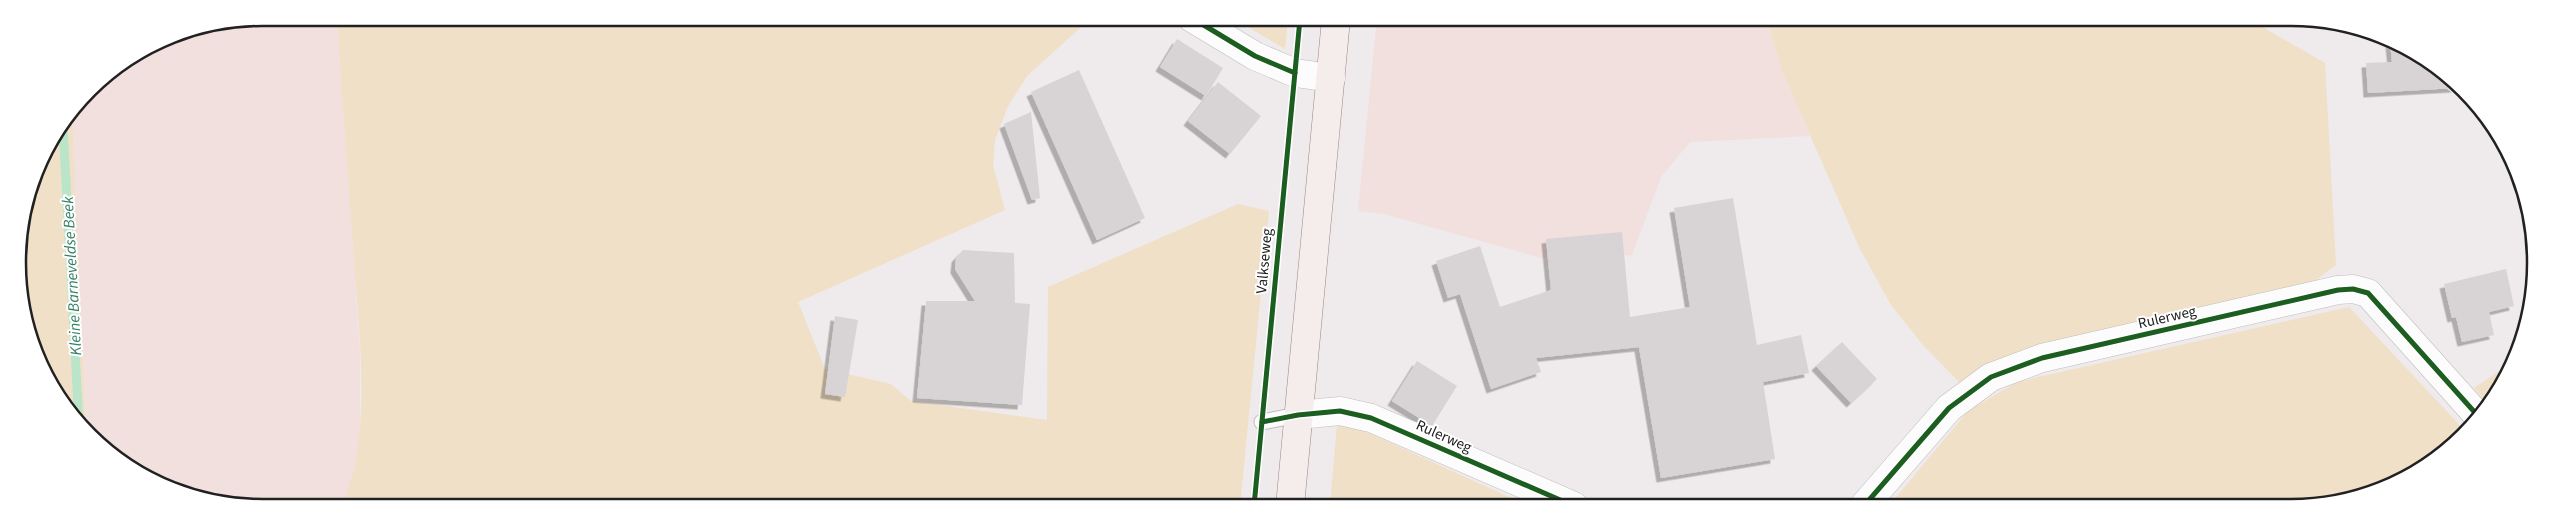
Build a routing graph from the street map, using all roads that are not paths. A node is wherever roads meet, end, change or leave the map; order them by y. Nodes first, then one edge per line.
1 (1205, 26) edge
2 (1335, 26) edge
3 (1330, 78) junction
4 (2474, 411) edge
5 (1298, 415) junction
6 (1262, 422) dead end
7 (1291, 499) edge
8 (1558, 499) edge
9 (1870, 499) edge

1 - 3 street
2 - 3 main road
3 - 5 main road
4 - 9 street, Rulerweg
5 - 6 lane
5 - 7 main road
5 - 8 street, Rulerweg

